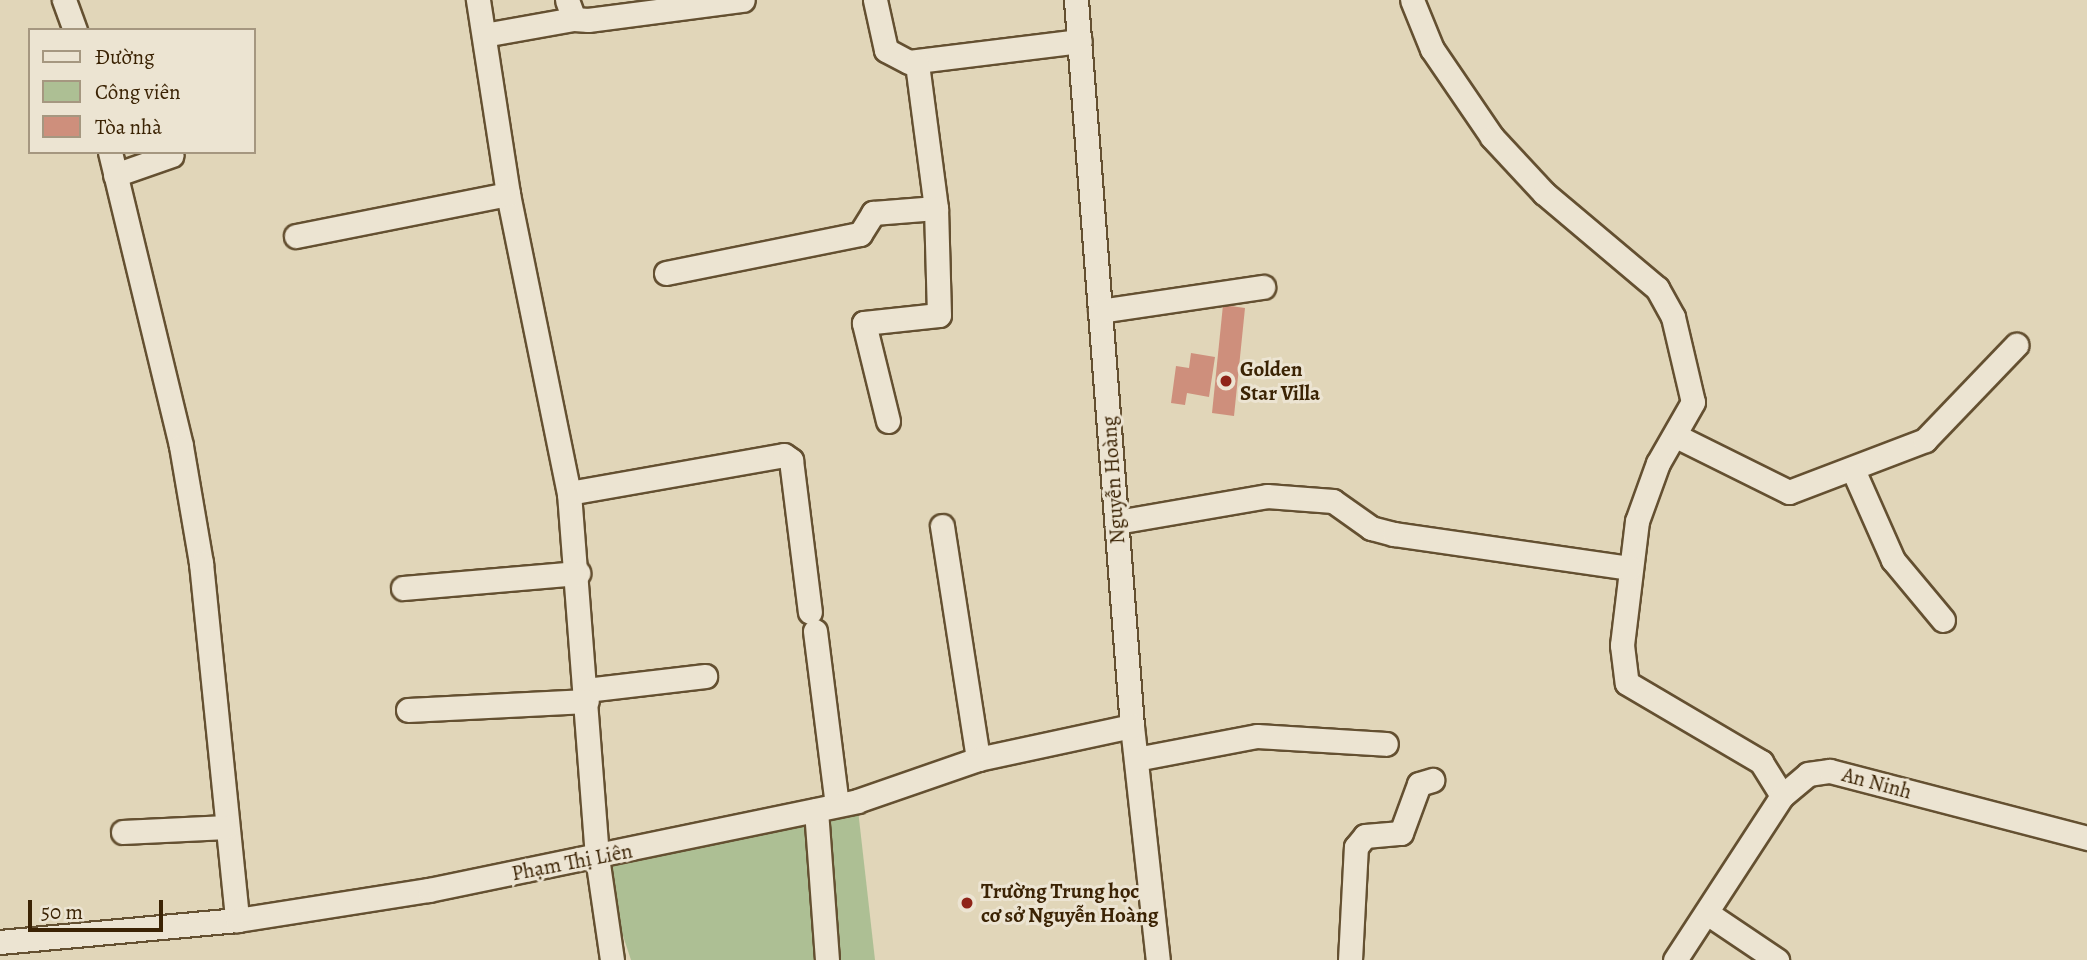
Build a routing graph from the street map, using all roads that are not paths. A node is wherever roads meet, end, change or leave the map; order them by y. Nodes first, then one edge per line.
1 (65, 0) edge
2 (478, 0) edge
3 (743, 0) edge
4 (875, 0) edge
5 (1076, 0) edge
6 (1412, 0) edge
7 (570, 10) edge
8 (74, 28) edge
9 (484, 35) junction
10 (1080, 41) junction
11 (917, 64) junction
12 (110, 154) edge
13 (172, 155) dead end
14 (115, 175) junction
15 (508, 194) junction
16 (936, 208) junction
17 (296, 236) dead end
18 (666, 273) dead end
19 (1263, 287) dead end
20 (1100, 311) junction
21 (2016, 345) dead end
22 (888, 421) dead end
23 (1676, 436) junction
24 (1854, 472) junction
25 (569, 493) junction
26 (1117, 522) junction
27 (942, 526) dead end
28 (1630, 568) junction
29 (578, 573) junction
30 (402, 588) dead end
31 (1942, 620) dead end
32 (705, 676) dead end
33 (587, 696) junction
34 (408, 710) dead end
35 (1132, 726) junction
36 (1386, 744) dead end
37 (978, 759) junction
38 (1136, 759) junction
39 (1432, 780) dead end
40 (1783, 796) junction
41 (826, 808) junction
42 (226, 827) junction
43 (123, 832) dead end
44 (2087, 838) edge
45 (597, 857) junction
46 (1710, 915) junction
47 (237, 920) junction
48 (0, 942) edge
49 (612, 960) edge
50 (825, 960) edge
51 (1158, 960) edge
52 (1350, 960) edge
53 (1675, 960) edge
54 (1777, 960) edge

1 - 8 street
2 - 9 street
3 - 7 street
4 - 11 street
5 - 10 street, Nguyễn Hoàng
6 - 23 street
7 - 9 street
9 - 15 street
10 - 11 street
10 - 20 street, Nguyễn Hoàng
11 - 16 street
12 - 14 street
13 - 14 street
14 - 42 street
15 - 17 street
15 - 25 street
16 - 18 street
16 - 22 street
19 - 20 street
20 - 26 street, Nguyễn Hoàng
21 - 24 street
23 - 24 street
23 - 28 street
24 - 31 street
25 - 29 street
25 - 41 street
26 - 28 street
26 - 35 street, Nguyễn Hoàng
27 - 37 street
28 - 40 street
29 - 30 street
29 - 33 street
32 - 33 street
33 - 34 street
33 - 45 street
35 - 37 street, Phạm Thị Liên
35 - 38 street, Nguyễn Hoàng
36 - 38 street
37 - 41 street, Phạm Thị Liên
38 - 51 street, Nguyễn Hoàng
39 - 52 street
40 - 44 street, An Ninh
40 - 46 street, An Ninh
41 - 45 street, Phạm Thị Liên
41 - 50 street
42 - 43 street
42 - 47 street
45 - 47 street, Phạm Thị Liên
45 - 49 street
46 - 53 street, An Ninh
46 - 54 street
47 - 48 street, Phạm Thị Liên

